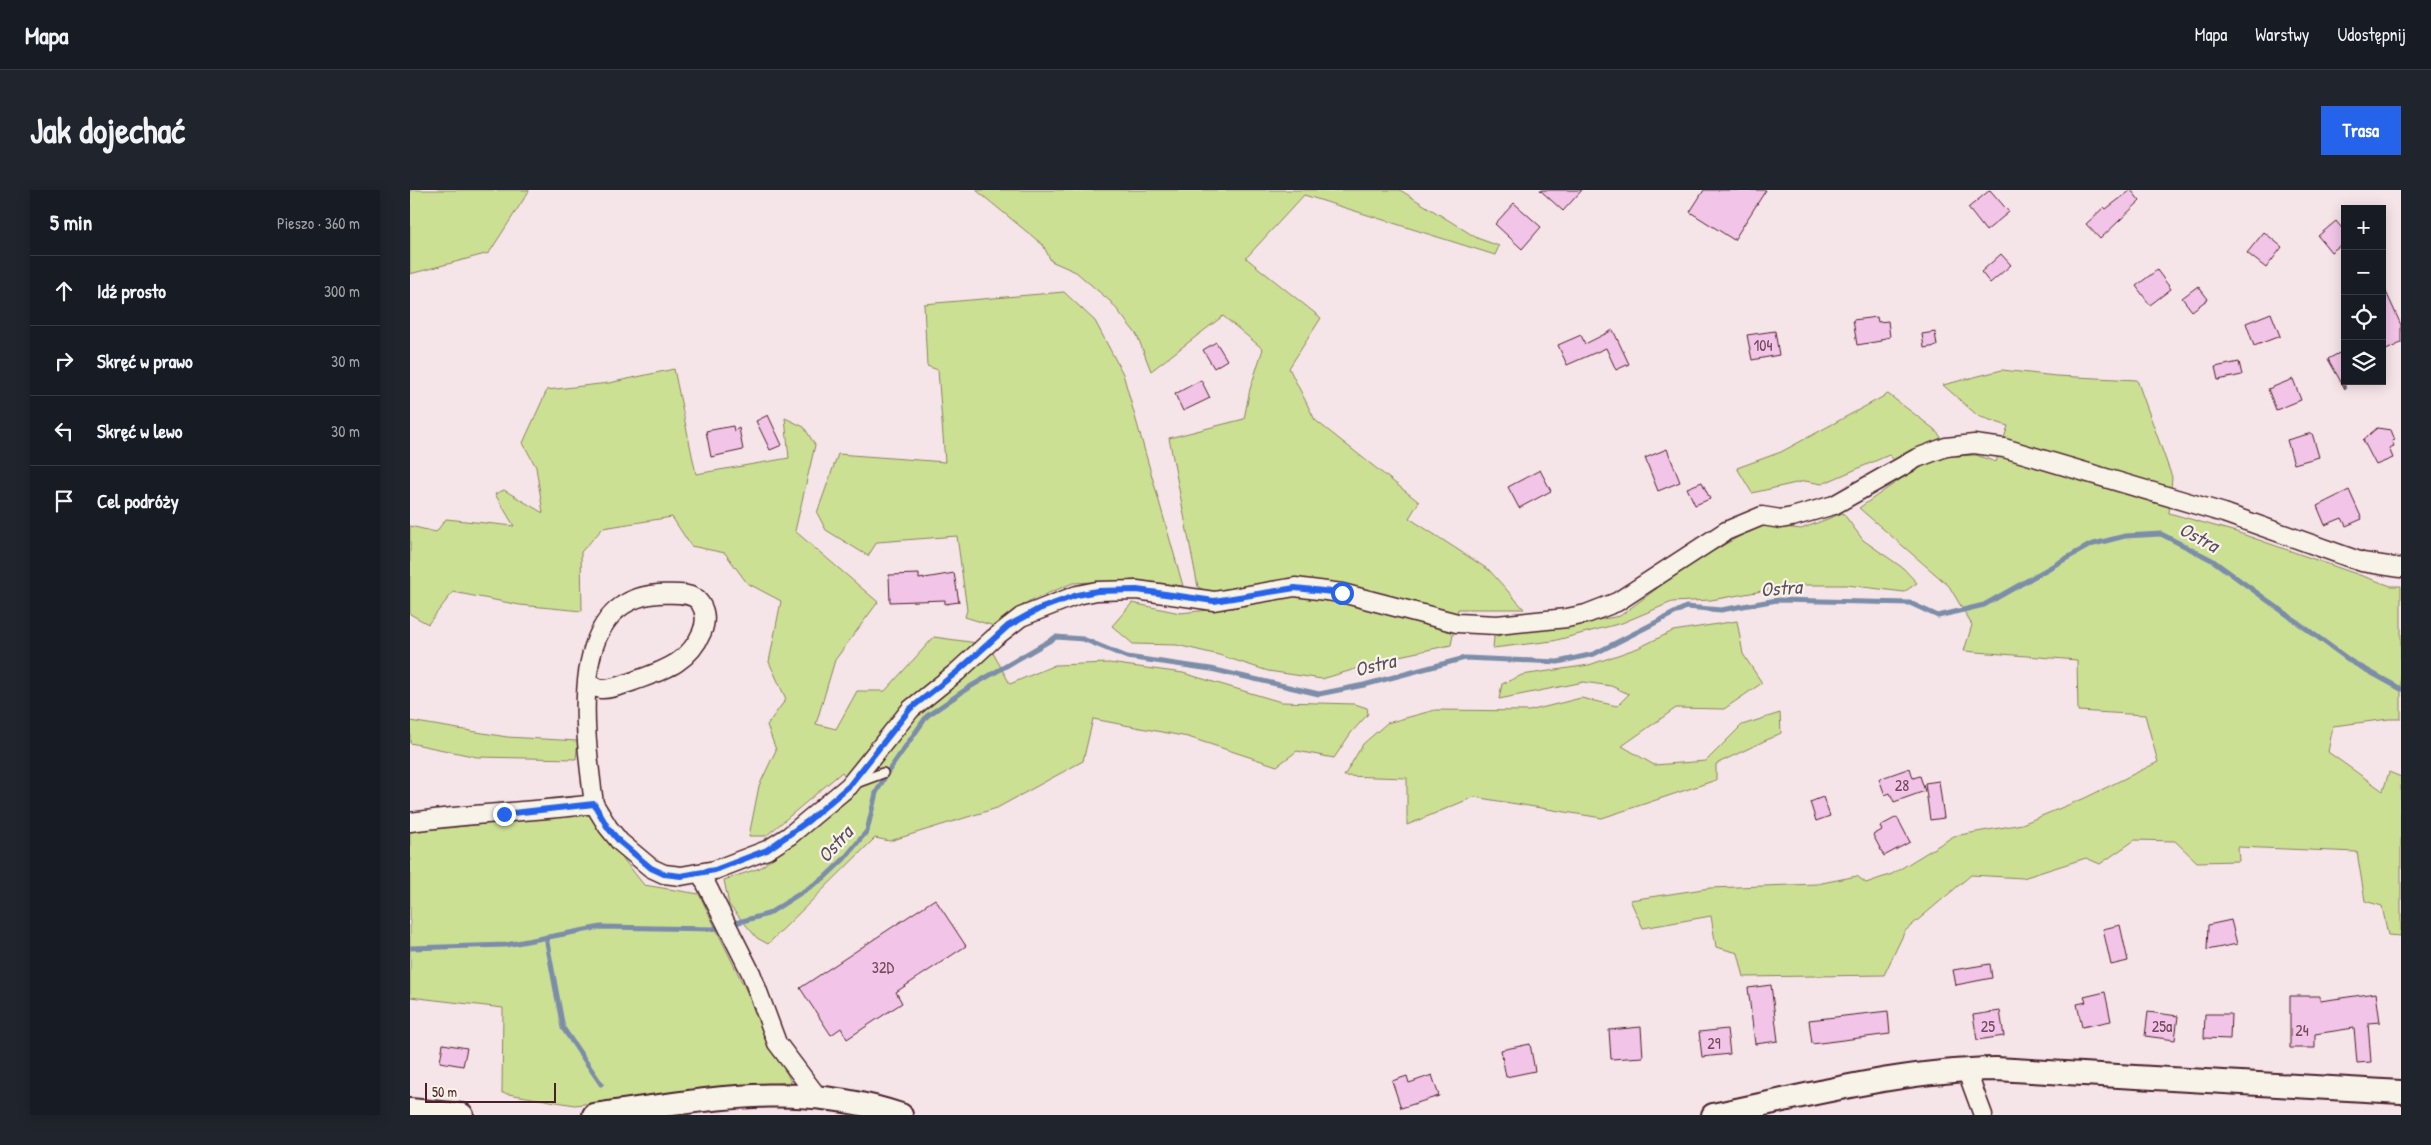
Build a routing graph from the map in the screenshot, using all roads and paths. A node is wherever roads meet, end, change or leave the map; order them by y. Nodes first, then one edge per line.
1 (2401, 568) edge
2 (587, 683) junction
3 (883, 772) dead end
4 (849, 786) junction
5 (594, 804) junction
6 (410, 822) edge
7 (701, 874) junction
8 (1966, 1069) junction
9 (2401, 1092) edge
10 (817, 1096) junction
11 (866, 1109) edge
12 (410, 1110) edge
13 (462, 1115) edge
14 (594, 1115) edge
15 (901, 1115) edge
16 (1713, 1115) edge
17 (1983, 1115) edge

1 - 4 street
2 - 2 street
2 - 5 street
3 - 4 lane
4 - 7 street
5 - 6 street
5 - 7 street
7 - 10 street
8 - 9 street
8 - 16 street
8 - 17 street
10 - 11 street
10 - 14 street
11 - 15 street
12 - 13 street

